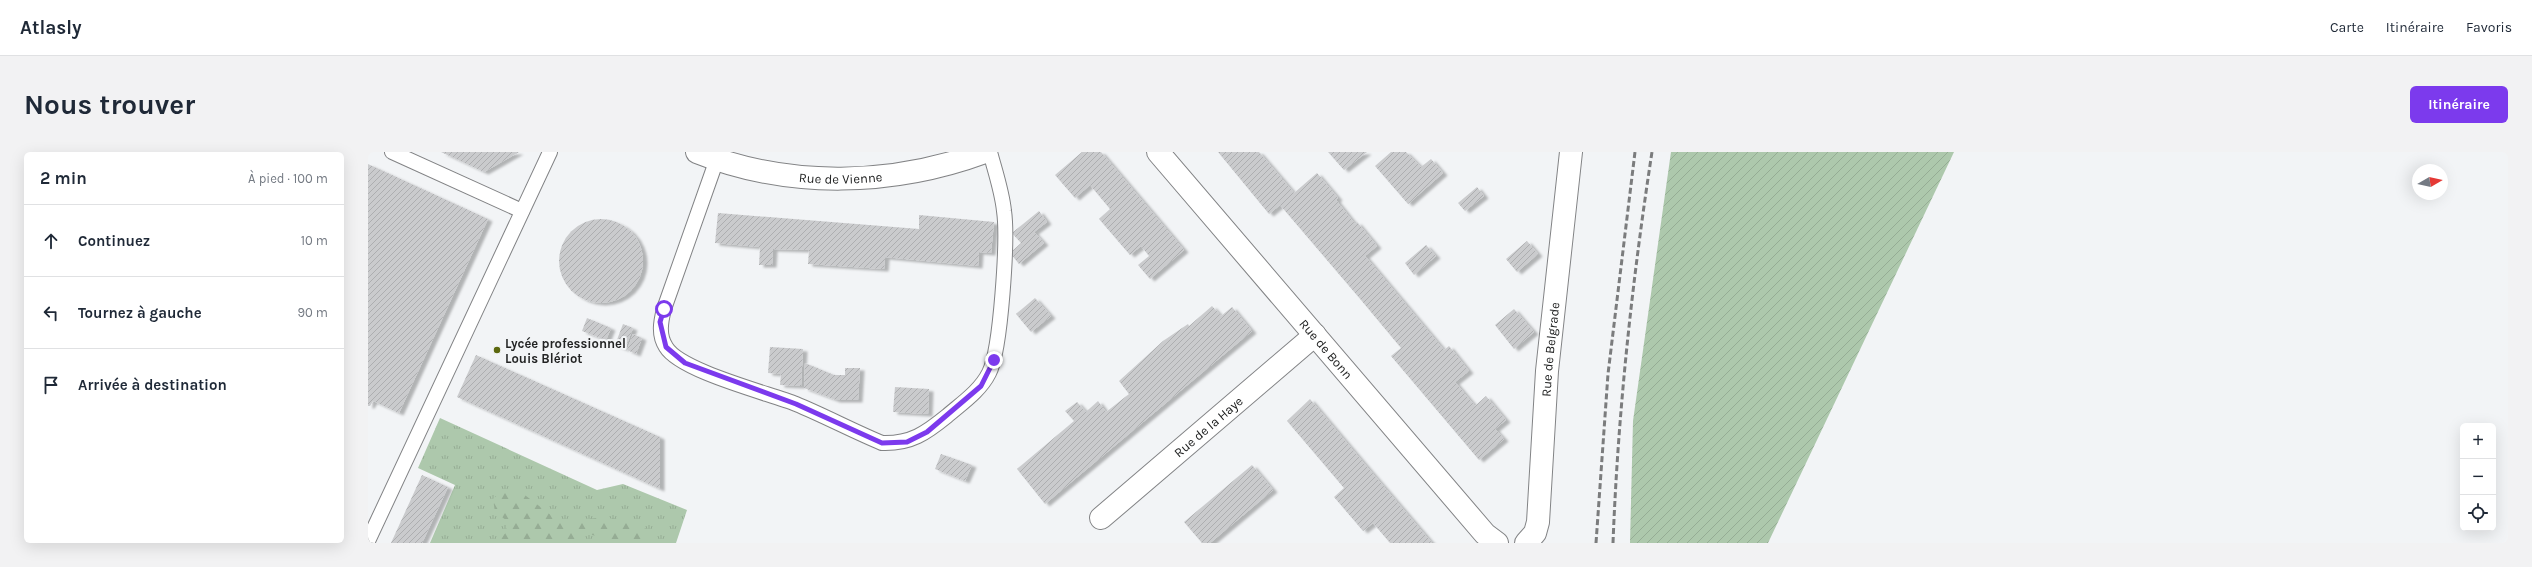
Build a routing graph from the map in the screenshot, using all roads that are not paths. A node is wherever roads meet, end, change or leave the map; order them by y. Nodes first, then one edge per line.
1 (392, 152) edge
2 (550, 152) edge
3 (985, 152) edge
4 (990, 152) edge
5 (1158, 152) edge
6 (1571, 152) edge
7 (707, 156) edge
8 (522, 211) junction
9 (1315, 335) junction
10 (1101, 518) dead end
11 (368, 541) edge
12 (1497, 543) edge
13 (1526, 543) edge

1 - 8 lane
2 - 8 lane
3 - 7 street, Rue de Vienne
4 - 7 lane
5 - 9 street, Rue de Bonn
6 - 13 street, Rue de Belgrade
8 - 11 lane
9 - 10 street, Rue de la Haye
9 - 12 street, Rue de Bonn

